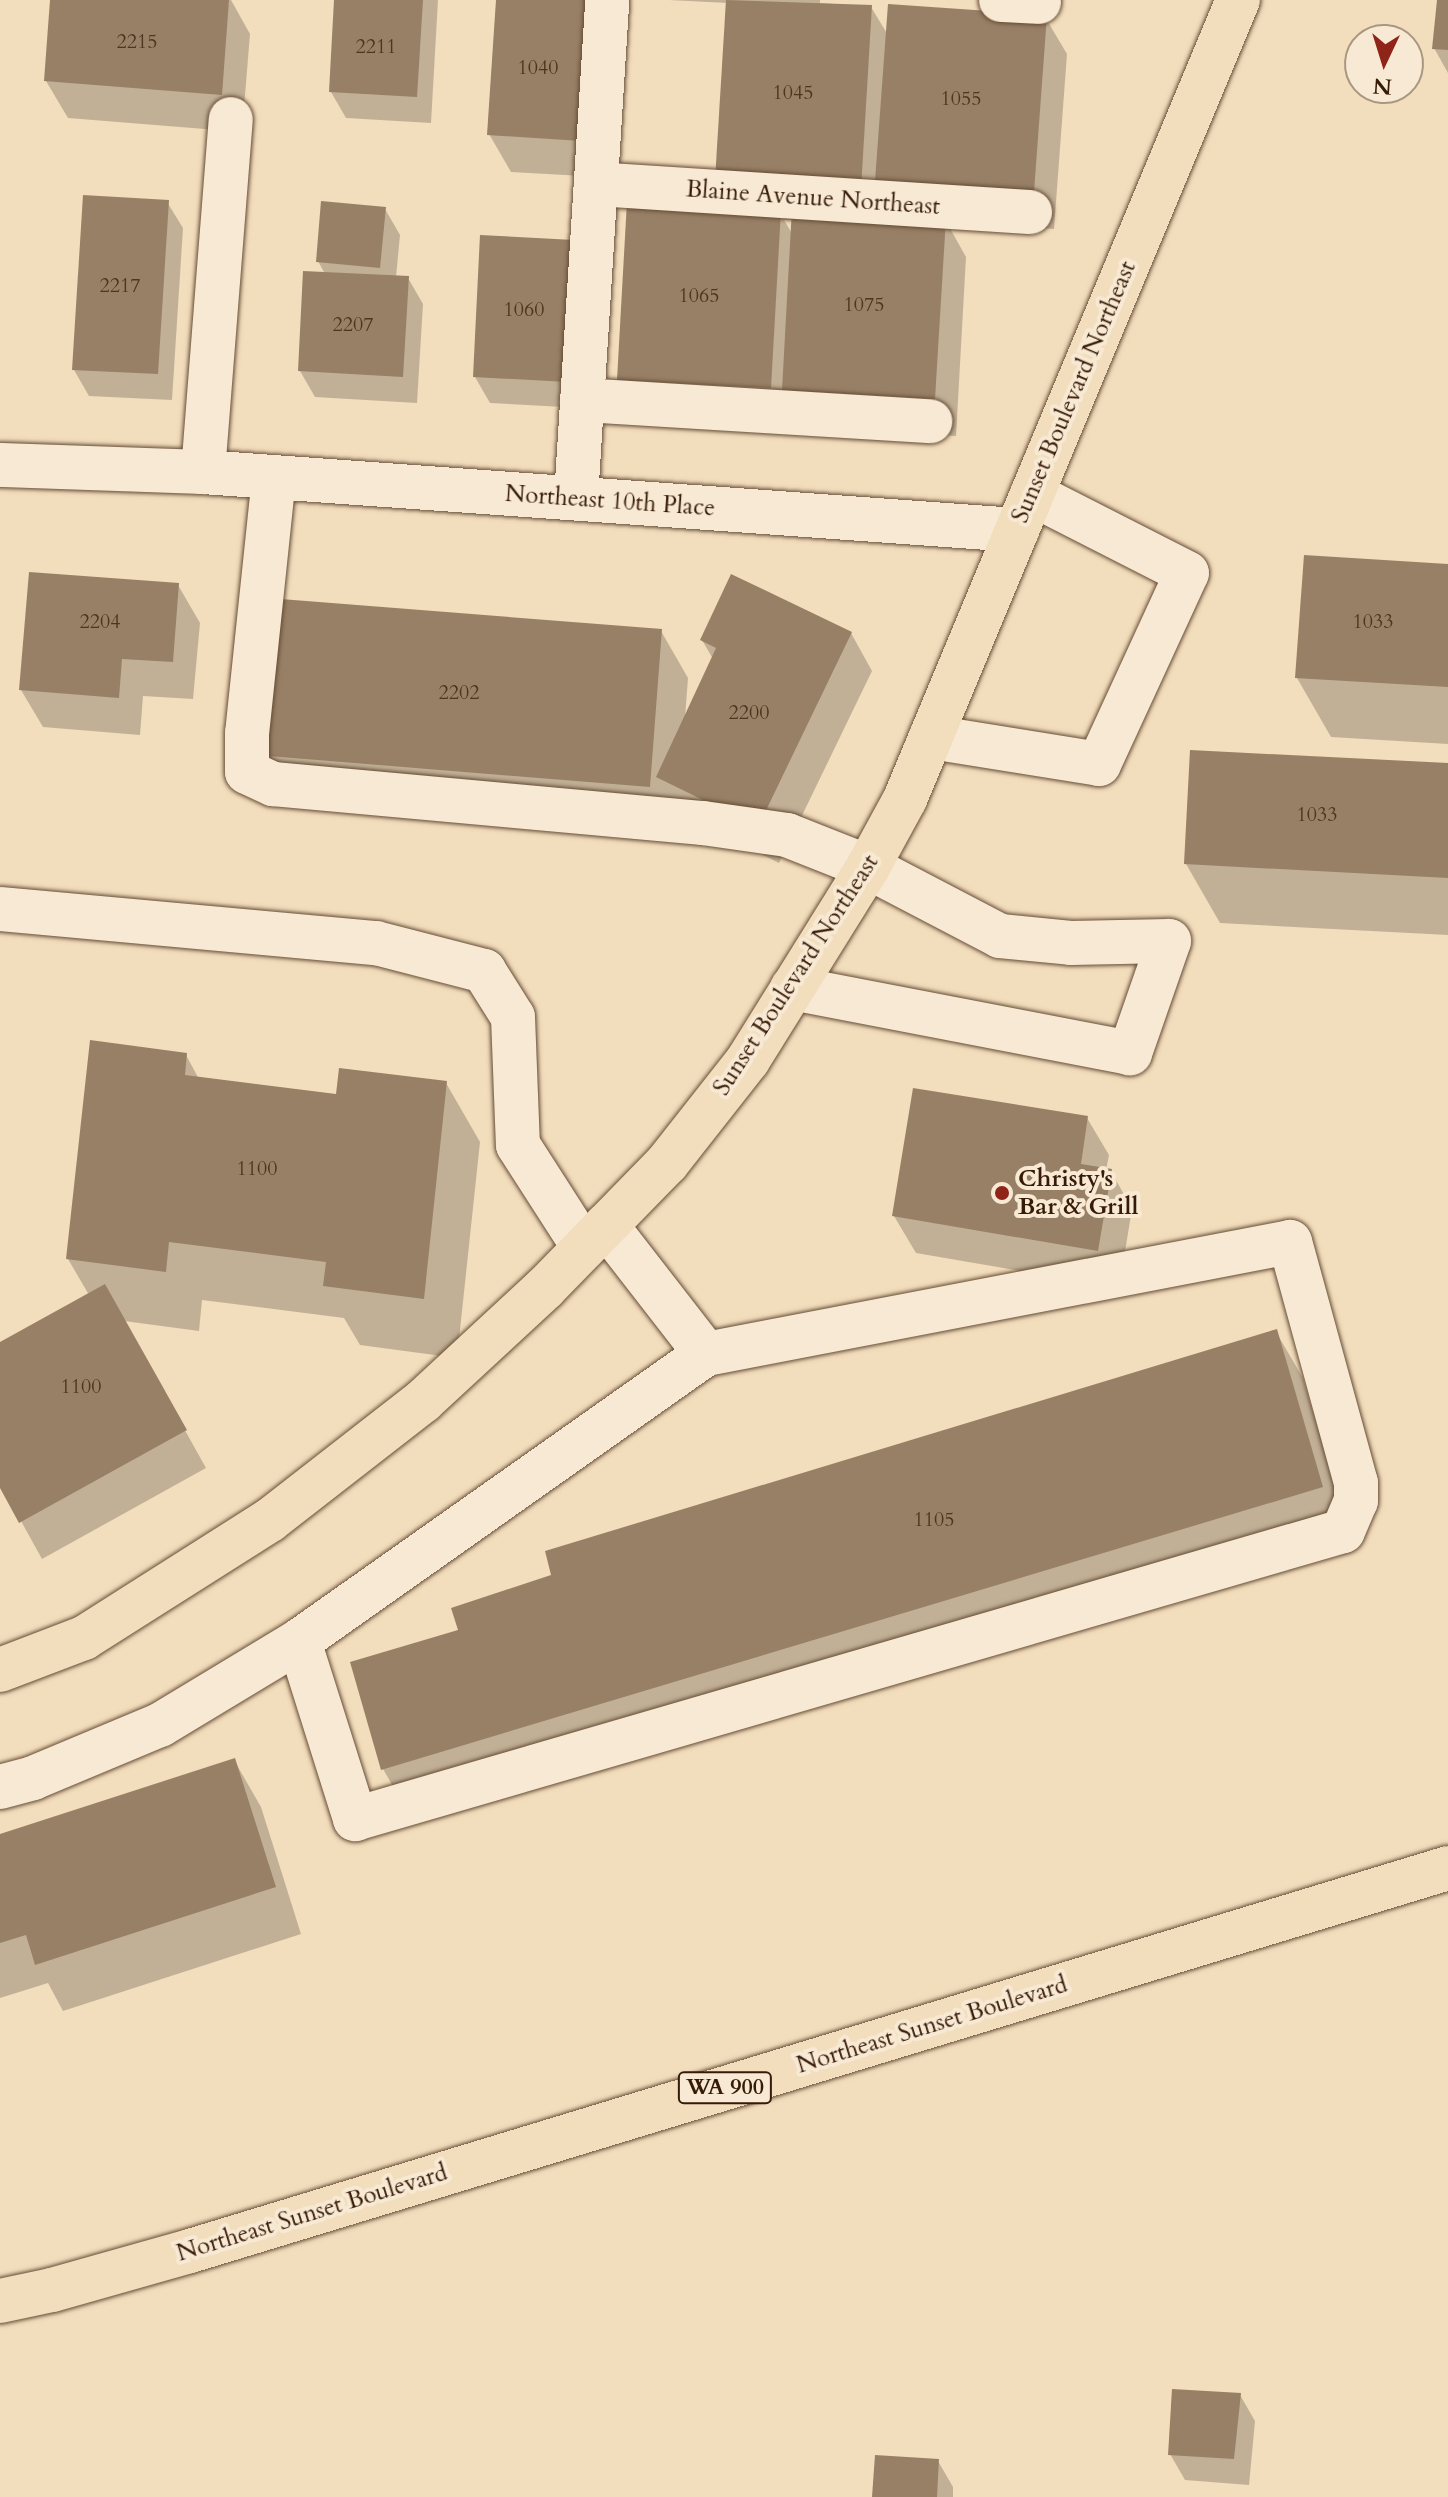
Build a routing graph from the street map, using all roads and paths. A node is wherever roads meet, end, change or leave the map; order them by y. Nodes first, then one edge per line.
1 (607, 0) edge
2 (1238, 0) edge
3 (231, 119) dead end
4 (596, 184) junction
5 (1030, 212) dead end
6 (582, 400) junction
7 (930, 421) dead end
8 (0, 465) edge
9 (203, 472) junction
10 (274, 477) junction
11 (576, 498) junction
12 (1024, 512) junction
13 (931, 737) junction
14 (868, 867) junction
15 (0, 909) edge
16 (792, 988) junction
17 (595, 1236) junction
18 (706, 1354) junction
19 (299, 1641) junction
20 (0, 1670) edge
21 (0, 1787) edge
22 (1448, 1868) edge
23 (0, 2301) edge

1 - 4 street
2 - 12 main road, Sunset Boulevard Northeast
3 - 9 street
4 - 5 street, Blaine Avenue Northeast
4 - 6 street
6 - 7 street
6 - 11 street
8 - 9 street, Northeast 10th Place
9 - 10 street, Northeast 10th Place
10 - 11 street, Northeast 10th Place
10 - 14 street
11 - 12 street, Northeast 10th Place
12 - 13 main road, Sunset Boulevard Northeast
12 - 13 street
13 - 14 main road, Sunset Boulevard Northeast
14 - 16 main road, Sunset Boulevard Northeast
14 - 16 street
15 - 17 street
16 - 17 main road, Sunset Boulevard Northeast
17 - 18 street
17 - 20 main road, Sunset Boulevard Northeast
18 - 19 street
18 - 19 street
19 - 21 street
22 - 23 main road, Northeast Sunset Boulevard / WA 900

